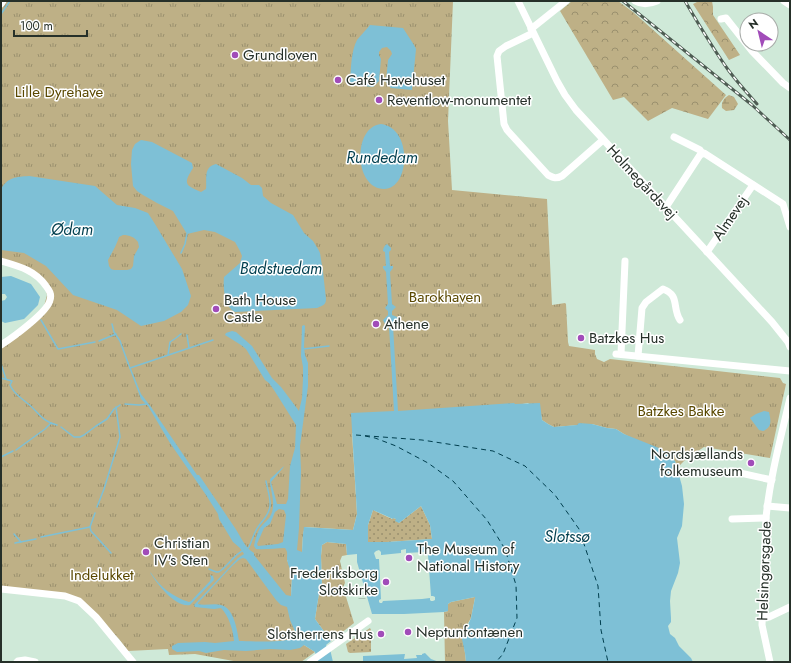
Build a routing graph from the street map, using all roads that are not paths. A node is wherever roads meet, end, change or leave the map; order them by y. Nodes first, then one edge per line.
1 (3, 1) edge
2 (518, 1) edge
3 (566, 1) edge
4 (635, 1) edge
5 (657, 1) edge
6 (784, 1) edge
7 (1, 4) edge
8 (790, 5) edge
9 (721, 19) dead end
10 (532, 31) junction
11 (790, 88) edge
12 (674, 137) dead end
13 (604, 140) junction
14 (702, 153) junction
15 (753, 185) junction
16 (666, 207) junction
17 (790, 227) edge
18 (708, 252) junction
19 (1, 261) edge
20 (624, 261) dead end
21 (680, 320) dead end
22 (789, 343) edge
23 (1, 345) edge
24 (638, 356) junction
25 (790, 371) edge
26 (790, 398) edge
27 (782, 432) junction
28 (790, 433) edge
29 (731, 471) dead end
30 (772, 480) junction
31 (767, 506) junction
32 (790, 508) edge
33 (766, 518) junction
34 (732, 519) dead end
35 (1, 582) edge
36 (2, 589) edge
37 (790, 607) edge
38 (762, 618) junction
39 (368, 621) dead end
40 (17, 662) edge
41 (35, 662) edge
42 (133, 662) edge
43 (311, 662) edge
44 (770, 662) edge

1 - 7 street
2 - 10 street, Holmegårdsvej
3 - 10 street
4 - 5 street
6 - 8 street
9 - 11 street
10 - 13 street, Holmegårdsvej
10 - 13 street
12 - 14 street
13 - 16 street, Holmegårdsvej
14 - 15 street
14 - 16 street
15 - 17 street
15 - 18 street, Almevej
16 - 18 street, Holmegårdsvej
18 - 22 street, Holmegårdsvej
19 - 23 street
20 - 24 street
21 - 24 street
24 - 25 street
26 - 27 street, Helsingørsgade
27 - 28 street
27 - 30 street, Helsingørsgade
29 - 30 street
30 - 31 street, Helsingørsgade
31 - 32 street
31 - 33 street, Helsingørsgade
33 - 34 street
33 - 38 street, Helsingørsgade
35 - 36 street
36 - 42 street
37 - 38 street
38 - 44 street, Helsingørsgade
39 - 43 street
40 - 41 street

